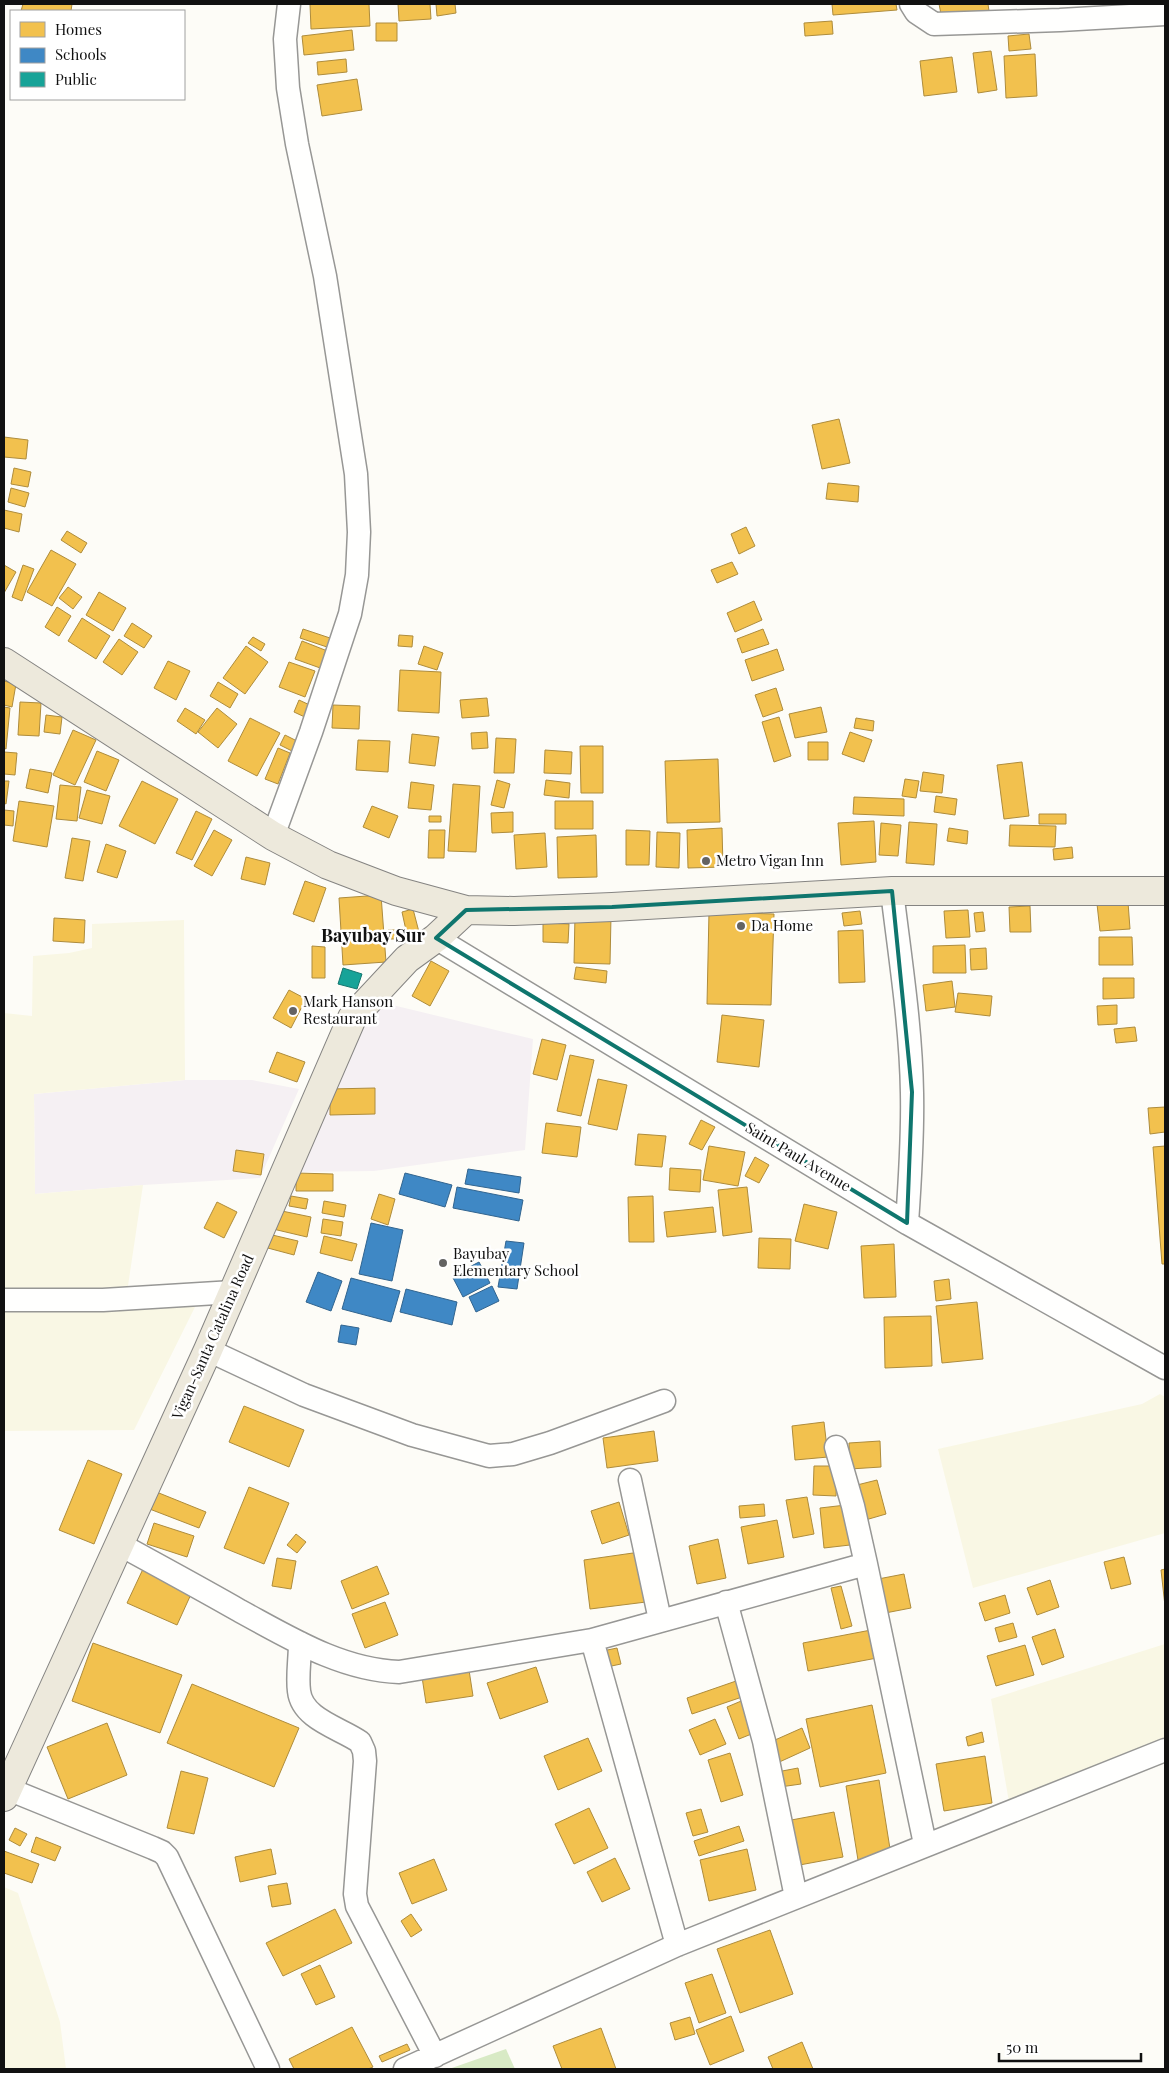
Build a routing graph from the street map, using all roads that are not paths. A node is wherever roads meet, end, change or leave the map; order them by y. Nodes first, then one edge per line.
1 (289, 4) edge
2 (911, 4) edge
3 (1165, 14) edge
4 (4, 662) edge
5 (273, 836) junction
6 (1165, 891) edge
7 (892, 892) junction
8 (466, 910) junction
9 (436, 938) junction
10 (907, 1223) junction
11 (233, 1292) junction
12 (4, 1300) edge
13 (208, 1350) junction
14 (1165, 1368) edge
15 (664, 1401) dead end
16 (836, 1447) dead end
17 (630, 1480) dead end
18 (119, 1544) junction
19 (866, 1564) junction
20 (726, 1602) junction
21 (660, 1620) junction
22 (592, 1640) junction
23 (300, 1644) junction
24 (1165, 1750) edge
25 (5, 1789) edge
26 (925, 1844) junction
27 (796, 1897) junction
28 (677, 1945) junction
29 (435, 2056) junction
30 (268, 2069) edge
31 (405, 2069) edge

1 - 5 street
2 - 3 street
4 - 5 main road
5 - 8 main road
6 - 7 main road
7 - 8 main road
7 - 10 street
8 - 9 main road, Vigan-Santa Catalina Road
9 - 10 street, Saint Paul Avenue
9 - 11 main road, Vigan-Santa Catalina Road
10 - 14 street, Saint Paul Avenue
11 - 12 street
11 - 13 main road, Vigan-Santa Catalina Road
13 - 15 street
13 - 18 main road, Vigan-Santa Catalina Road
16 - 19 street
17 - 21 street
18 - 23 street
18 - 25 main road, Vigan-Santa Catalina Road
19 - 20 street
19 - 26 street
20 - 21 street
20 - 27 street
21 - 22 street
22 - 23 street
22 - 28 street
23 - 29 street
24 - 26 street
25 - 30 street
26 - 27 street
27 - 28 street
28 - 29 street
29 - 31 street

